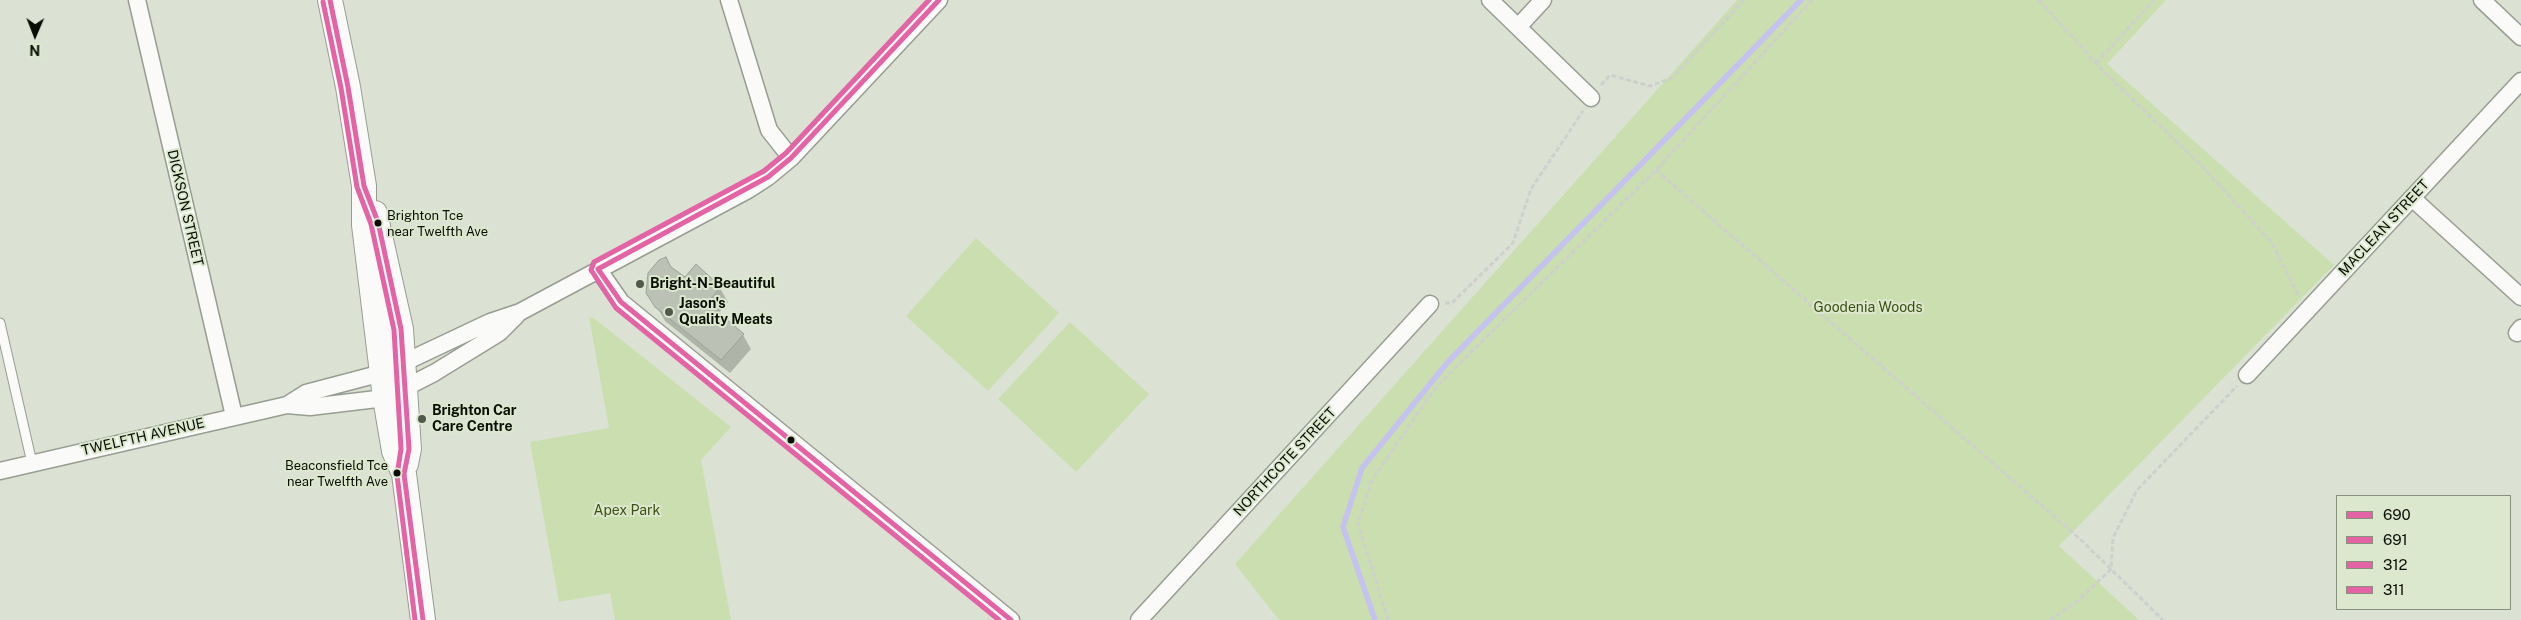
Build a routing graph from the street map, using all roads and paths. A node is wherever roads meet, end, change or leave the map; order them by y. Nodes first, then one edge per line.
1 (137, 0) edge
2 (330, 0) edge
3 (729, 0) edge
4 (939, 0) edge
5 (1490, 0) edge
6 (1543, 0) edge
7 (1744, 0) edge
8 (1812, 0) edge
9 (2039, 0) edge
10 (2154, 0) edge
11 (2482, 0) edge
12 (1518, 27) junction
13 (2521, 37) edge
14 (2096, 63) junction
15 (2521, 81) edge
16 (1591, 98) junction
17 (791, 158) junction
18 (1656, 170) junction
19 (364, 186) junction
20 (2412, 198) junction
21 (598, 269) junction
22 (2521, 297) edge
23 (1430, 304) joint
24 (2307, 311) junction
25 (520, 312) junction
26 (0, 323) edge
27 (404, 364) junction
28 (382, 373) junction
29 (2247, 375) joint
30 (395, 394) junction
31 (287, 405) junction
32 (234, 416) junction
33 (32, 464) junction
34 (0, 471) edge
35 (2111, 569) junction
36 (423, 620) edge
37 (1011, 620) edge
38 (1139, 620) edge
39 (1388, 620) edge
40 (2050, 620) edge
41 (2163, 620) edge

1 - 32 street, DICKSON STREET
2 - 19 main road
3 - 17 street
4 - 17 street
5 - 12 street
6 - 12 street
7 - 16 path
8 - 18 path
9 - 14 path
10 - 14 path
11 - 13 street
12 - 16 street
14 - 24 path
15 - 20 street, MACLEAN STREET
16 - 23 path
17 - 21 street
18 - 35 path
18 - 39 path
19 - 27 main road
19 - 28 main road
20 - 22 street
20 - 24 street, MACLEAN STREET
21 - 25 street
21 - 37 street
23 - 38 street, NORTHCOTE STREET
24 - 29 street, MACLEAN STREET
25 - 27 street, TWELFTH AVENUE
25 - 30 street
26 - 33 lane
27 - 28 street, TWELFTH AVENUE
27 - 30 main road
28 - 30 main road
28 - 31 street, TWELFTH AVENUE
29 - 35 path
30 - 31 street, TWELFTH AVENUE
30 - 36 main road
31 - 32 street, TWELFTH AVENUE
32 - 33 street, TWELFTH AVENUE
33 - 34 street, TWELFTH AVENUE
35 - 40 path
35 - 41 path

